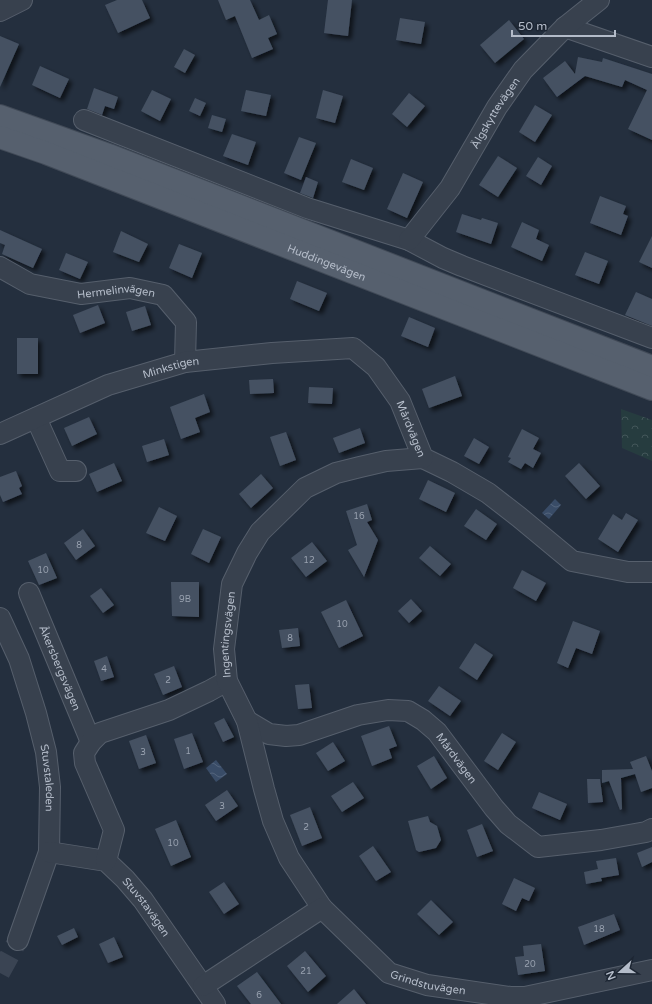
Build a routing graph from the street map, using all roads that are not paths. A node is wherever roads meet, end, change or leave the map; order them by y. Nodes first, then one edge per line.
1 (22, 0) edge
2 (599, 0) edge
3 (0, 11) edge
4 (565, 27) junction
5 (652, 57) edge
6 (0, 116) edge
7 (84, 120) dead end
8 (0, 137) edge
9 (409, 240) junction
10 (0, 267) edge
11 (652, 338) edge
12 (353, 348) joint
13 (185, 362) junction
14 (652, 367) edge
15 (652, 389) edge
16 (36, 418) junction
17 (0, 434) edge
18 (423, 458) junction
19 (76, 471) dead end
20 (652, 572) edge
21 (29, 593) dead end
22 (0, 618) edge
23 (226, 681) junction
24 (247, 721) junction
25 (91, 742) junction
26 (652, 829) edge
27 (49, 852) junction
28 (106, 861) junction
29 (322, 908) junction
30 (18, 940) tunnel mouth
31 (652, 970) edge
32 (203, 986) junction
33 (215, 1004) edge

1 - 3 street
2 - 4 street, Älgskyttevägen
4 - 5 street
4 - 9 street, Älgskyttevägen
6 - 14 main road, Huddingevägen
7 - 9 street
8 - 15 main road, Huddingevägen
9 - 11 street
10 - 13 street, Hermelinvägen
12 - 13 street, Minkstigen
12 - 18 street, Mårdvägen
13 - 16 street, Minkstigen
16 - 17 street, Minkstigen
16 - 19 street
18 - 20 street, Mårdvägen
18 - 23 street, Ingentingsvägen
21 - 25 street, Åkersbergsvägen
22 - 27 street, Stuvstaleden
23 - 24 street, Ingentingsvägen
23 - 25 street
24 - 26 street, Mårdvägen
24 - 29 street, Ingentingsvägen
25 - 28 street
27 - 28 street
27 - 30 street, Stuvstaleden
28 - 32 street, Stuvstavägen
29 - 31 street, Grindstuvägen
29 - 32 street
32 - 33 street, Stuvstavägen

